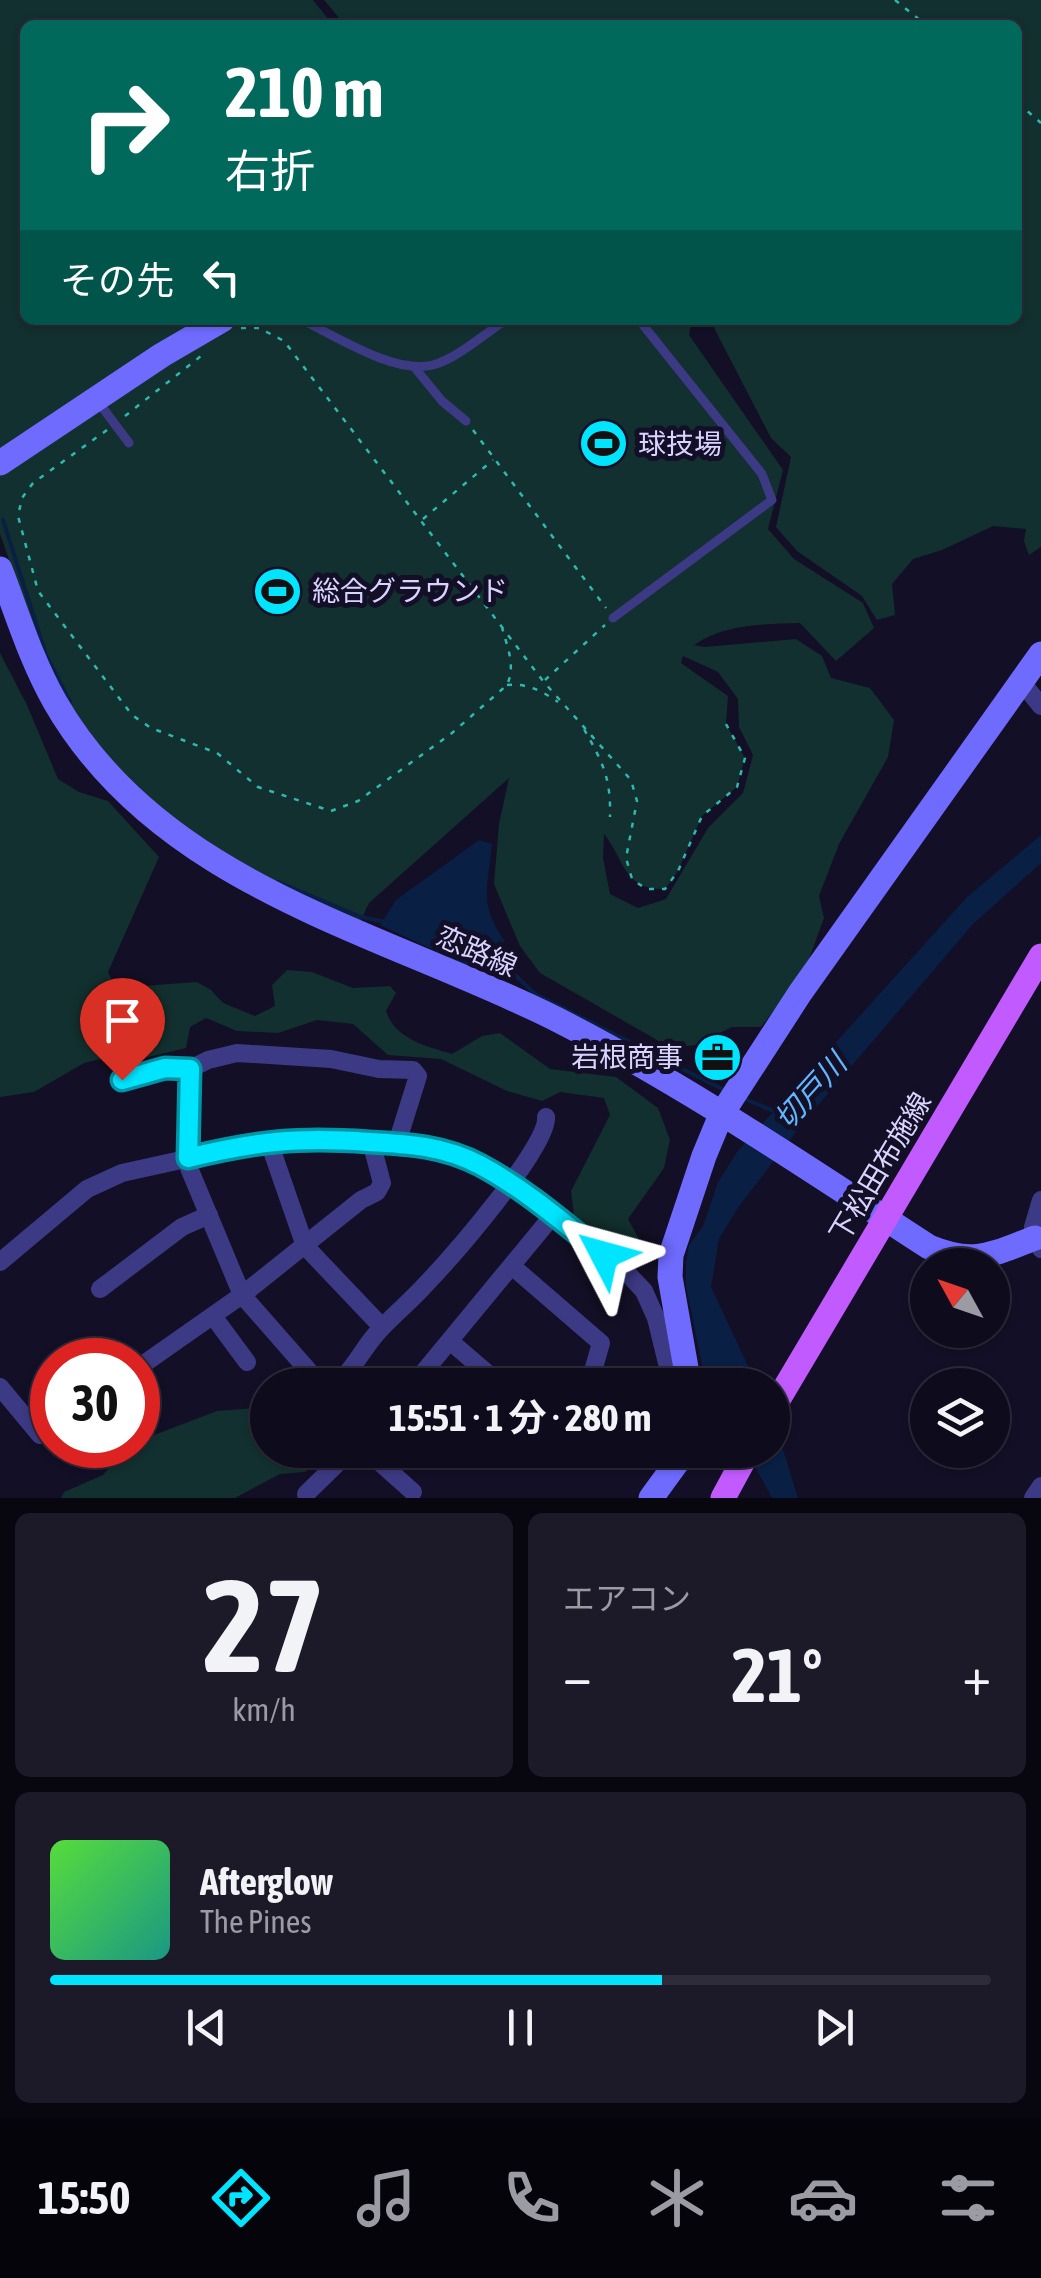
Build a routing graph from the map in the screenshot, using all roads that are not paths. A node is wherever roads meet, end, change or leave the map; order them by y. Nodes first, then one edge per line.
1 (312, 325) edge
2 (498, 325) edge
3 (643, 325) edge
4 (226, 327) edge
5 (415, 368) junction
6 (97, 401) junction
7 (466, 421) road end
8 (129, 443) dead end
9 (0, 464) edge
10 (0, 569) edge
11 (613, 618) road end
12 (1041, 654) edge
13 (1020, 680) junction
14 (1041, 706) edge
15 (1041, 956) edge
16 (190, 1069) junction
17 (122, 1080) dead end
18 (721, 1115) junction
19 (546, 1117) dead end
20 (276, 1140) junction
21 (370, 1142) junction
22 (397, 1143) junction
23 (188, 1158) junction
24 (509, 1183) junction
25 (1041, 1200) edge
26 (554, 1214) junction
27 (209, 1215) junction
28 (884, 1218) junction
29 (1038, 1244) edge
30 (305, 1246) junction
31 (0, 1262) edge
32 (512, 1268) junction
33 (100, 1289) dead end
34 (242, 1295) junction
35 (213, 1316) junction
36 (382, 1327) junction
37 (450, 1342) junction
38 (160, 1353) edge
39 (246, 1362) dead end
40 (306, 1368) edge
41 (350, 1368) edge
42 (429, 1368) edge
43 (481, 1368) edge
44 (594, 1368) edge
45 (666, 1368) edge
46 (686, 1368) edge
47 (790, 1380) edge
48 (0, 1387) edge
49 (30, 1423) edge
50 (333, 1468) edge
51 (386, 1468) edge
52 (673, 1468) edge
53 (740, 1468) edge
54 (1041, 1486) edge
55 (412, 1492) dead end
56 (306, 1494) dead end
57 (651, 1498) edge
58 (723, 1498) edge
59 (1033, 1498) edge

1 - 5 lane
2 - 5 lane
3 - 11 lane
4 - 6 street
5 - 7 lane
6 - 8 lane
6 - 9 street
10 - 18 street, 恋路線
12 - 13 street
13 - 14 street
13 - 18 street
15 - 28 main road, 下松田布施線
16 - 17 street
16 - 22 street
16 - 23 street
18 - 28 street, 恋路線
18 - 46 street
19 - 24 street
20 - 21 street
20 - 23 street
20 - 30 street
21 - 22 street
21 - 30 street
22 - 24 street
23 - 27 street
23 - 31 street
24 - 26 street
24 - 36 street
25 - 29 street
26 - 32 street
26 - 45 street
27 - 33 street
27 - 34 street
28 - 29 street, 恋路線
28 - 47 main road, 下松田布施線
30 - 34 street
30 - 36 street
32 - 37 street
32 - 44 street
34 - 35 street
34 - 40 street
35 - 38 street
35 - 39 street
36 - 41 street
37 - 42 street
37 - 43 street
48 - 49 street
50 - 56 street
51 - 55 street
52 - 57 street
53 - 58 main road
54 - 59 street

